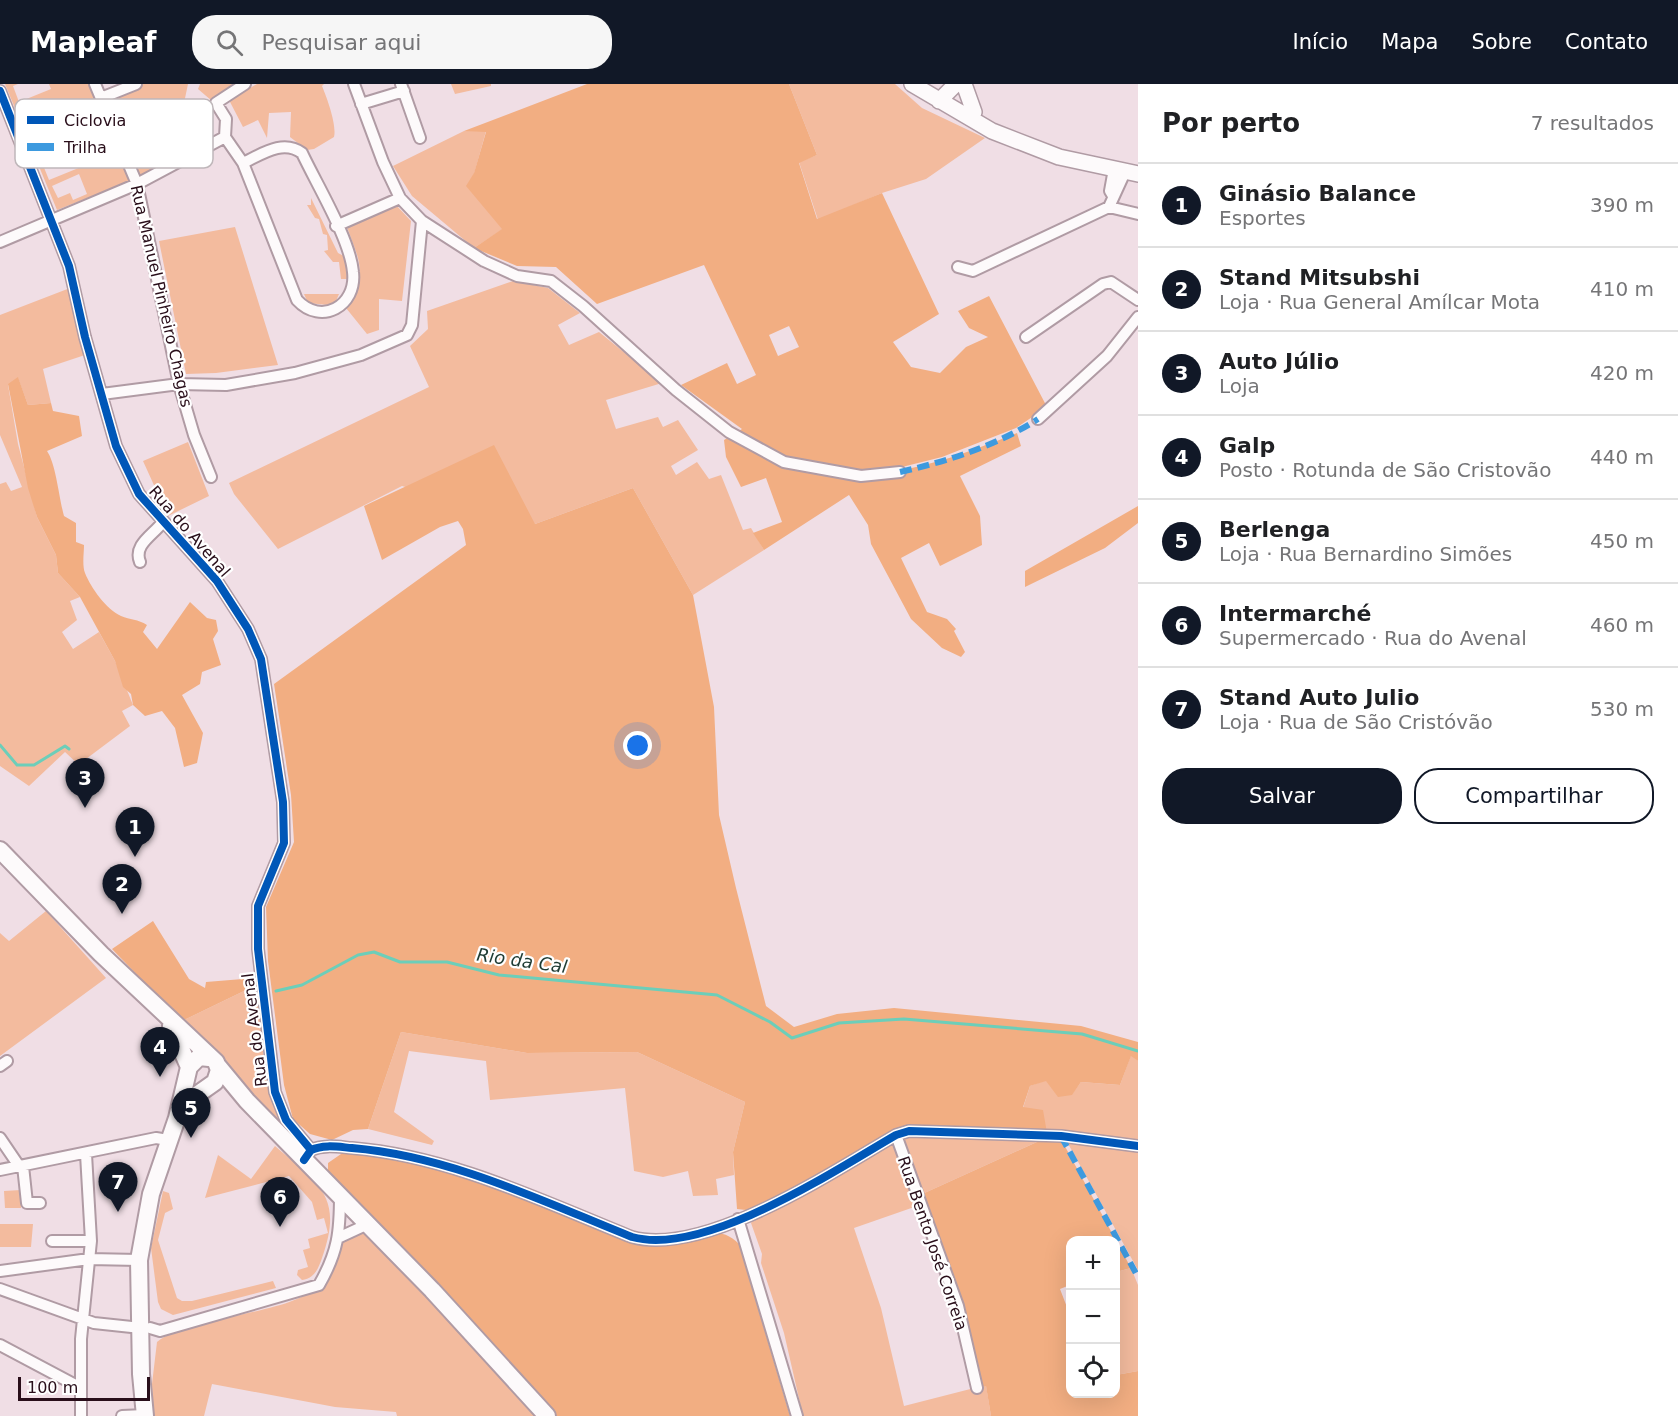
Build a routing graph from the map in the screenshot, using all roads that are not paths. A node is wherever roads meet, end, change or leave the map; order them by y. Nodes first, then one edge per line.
1 (95, 84) edge
2 (136, 84) edge
3 (245, 84) edge
4 (354, 84) edge
5 (912, 84) edge
6 (926, 84) edge
7 (956, 84) edge
8 (964, 84) edge
9 (403, 88) edge
10 (0, 91) edge
11 (942, 94) edge
12 (101, 98) joint
13 (361, 104) junction
14 (974, 112) junction
15 (15, 130) edge
16 (225, 137) junction
17 (420, 138) dead end
18 (1014, 140) junction
19 (213, 143) edge
20 (243, 163) junction
21 (30, 168) edge
22 (130, 168) edge
23 (167, 168) edge
24 (1126, 172) edge
25 (137, 184) junction
26 (400, 198) junction
27 (1111, 202) junction
28 (1138, 214) edge
29 (50, 220) junction
30 (422, 221) junction
31 (336, 226) junction
32 (0, 242) edge
33 (958, 267) dead end
34 (1138, 300) edge
35 (1138, 317) edge
36 (1026, 337) dead end
37 (179, 384) junction
38 (102, 394) junction
39 (1038, 419) dead end
40 (900, 472) dead end
41 (211, 477) dead end
42 (162, 523) junction
43 (140, 562) dead end
44 (0, 850) edge
45 (168, 1020) junction
46 (213, 1062) junction
47 (189, 1070) junction
48 (209, 1086) junction
49 (247, 1101) junction
50 (177, 1118) junction
51 (896, 1135) junction
52 (0, 1138) edge
53 (168, 1140) junction
54 (1138, 1146) edge
55 (86, 1154) junction
56 (308, 1155) junction
57 (21, 1166) junction
58 (0, 1170) edge
59 (340, 1195) junction
60 (40, 1203) dead end
61 (738, 1219) junction
62 (368, 1224) junction
63 (340, 1236) junction
64 (52, 1241) dead end
65 (91, 1241) junction
66 (140, 1256) junction
67 (89, 1259) junction
68 (0, 1271) edge
69 (1, 1292) edge
70 (83, 1318) junction
71 (145, 1328) junction
72 (0, 1345) edge
73 (81, 1388) junction
74 (977, 1388) dead end
75 (145, 1415) edge
76 (81, 1416) edge
77 (122, 1416) edge
78 (547, 1416) edge
79 (797, 1416) edge

1 - 12 street, Rua Manuel Pinheiro Chagas
2 - 12 street
3 - 16 street
4 - 13 street
5 - 11 street
6 - 11 street
7 - 11 street
8 - 14 street
9 - 13 street
9 - 17 street
10 - 15 street, Rua do Avenal
11 - 14 street
11 - 18 street
13 - 26 street
14 - 18 street
16 - 19 street
16 - 20 street
18 - 24 street
20 - 31 street
20 - 31 street
21 - 29 street, Rua do Avenal
22 - 25 street, Rua Manuel Pinheiro Chagas
23 - 25 street
24 - 27 street
25 - 29 street
25 - 37 street, Rua Manuel Pinheiro Chagas
26 - 30 street
26 - 31 street
27 - 28 street
27 - 33 street
29 - 32 street
29 - 38 street, Rua do Avenal
30 - 37 street
30 - 40 street
34 - 36 street
35 - 39 street
37 - 38 street
37 - 41 street, Rua Manuel Pinheiro Chagas
38 - 42 street, Rua do Avenal
42 - 43 street
42 - 56 street, Rua do Avenal
44 - 45 main road
45 - 46 main road
45 - 47 main road
46 - 47 main road
46 - 48 main road
46 - 49 main road
47 - 48 main road
47 - 50 main road
48 - 49 main road
48 - 50 main road
49 - 56 main road
50 - 53 main road
51 - 54 street
51 - 61 street
51 - 74 street, Rua Bento José Correia
52 - 57 street
53 - 55 street
53 - 66 main road
55 - 57 street
55 - 65 street
56 - 59 main road
56 - 61 street
57 - 58 street
57 - 60 street
59 - 62 main road
59 - 63 street
61 - 79 street
62 - 63 street
62 - 78 main road
63 - 71 street
64 - 65 street
65 - 67 street
66 - 67 street
66 - 71 main road
67 - 68 street
67 - 70 street
69 - 70 street
70 - 71 street
70 - 73 street
71 - 75 main road
72 - 73 street
73 - 76 street
75 - 77 street

